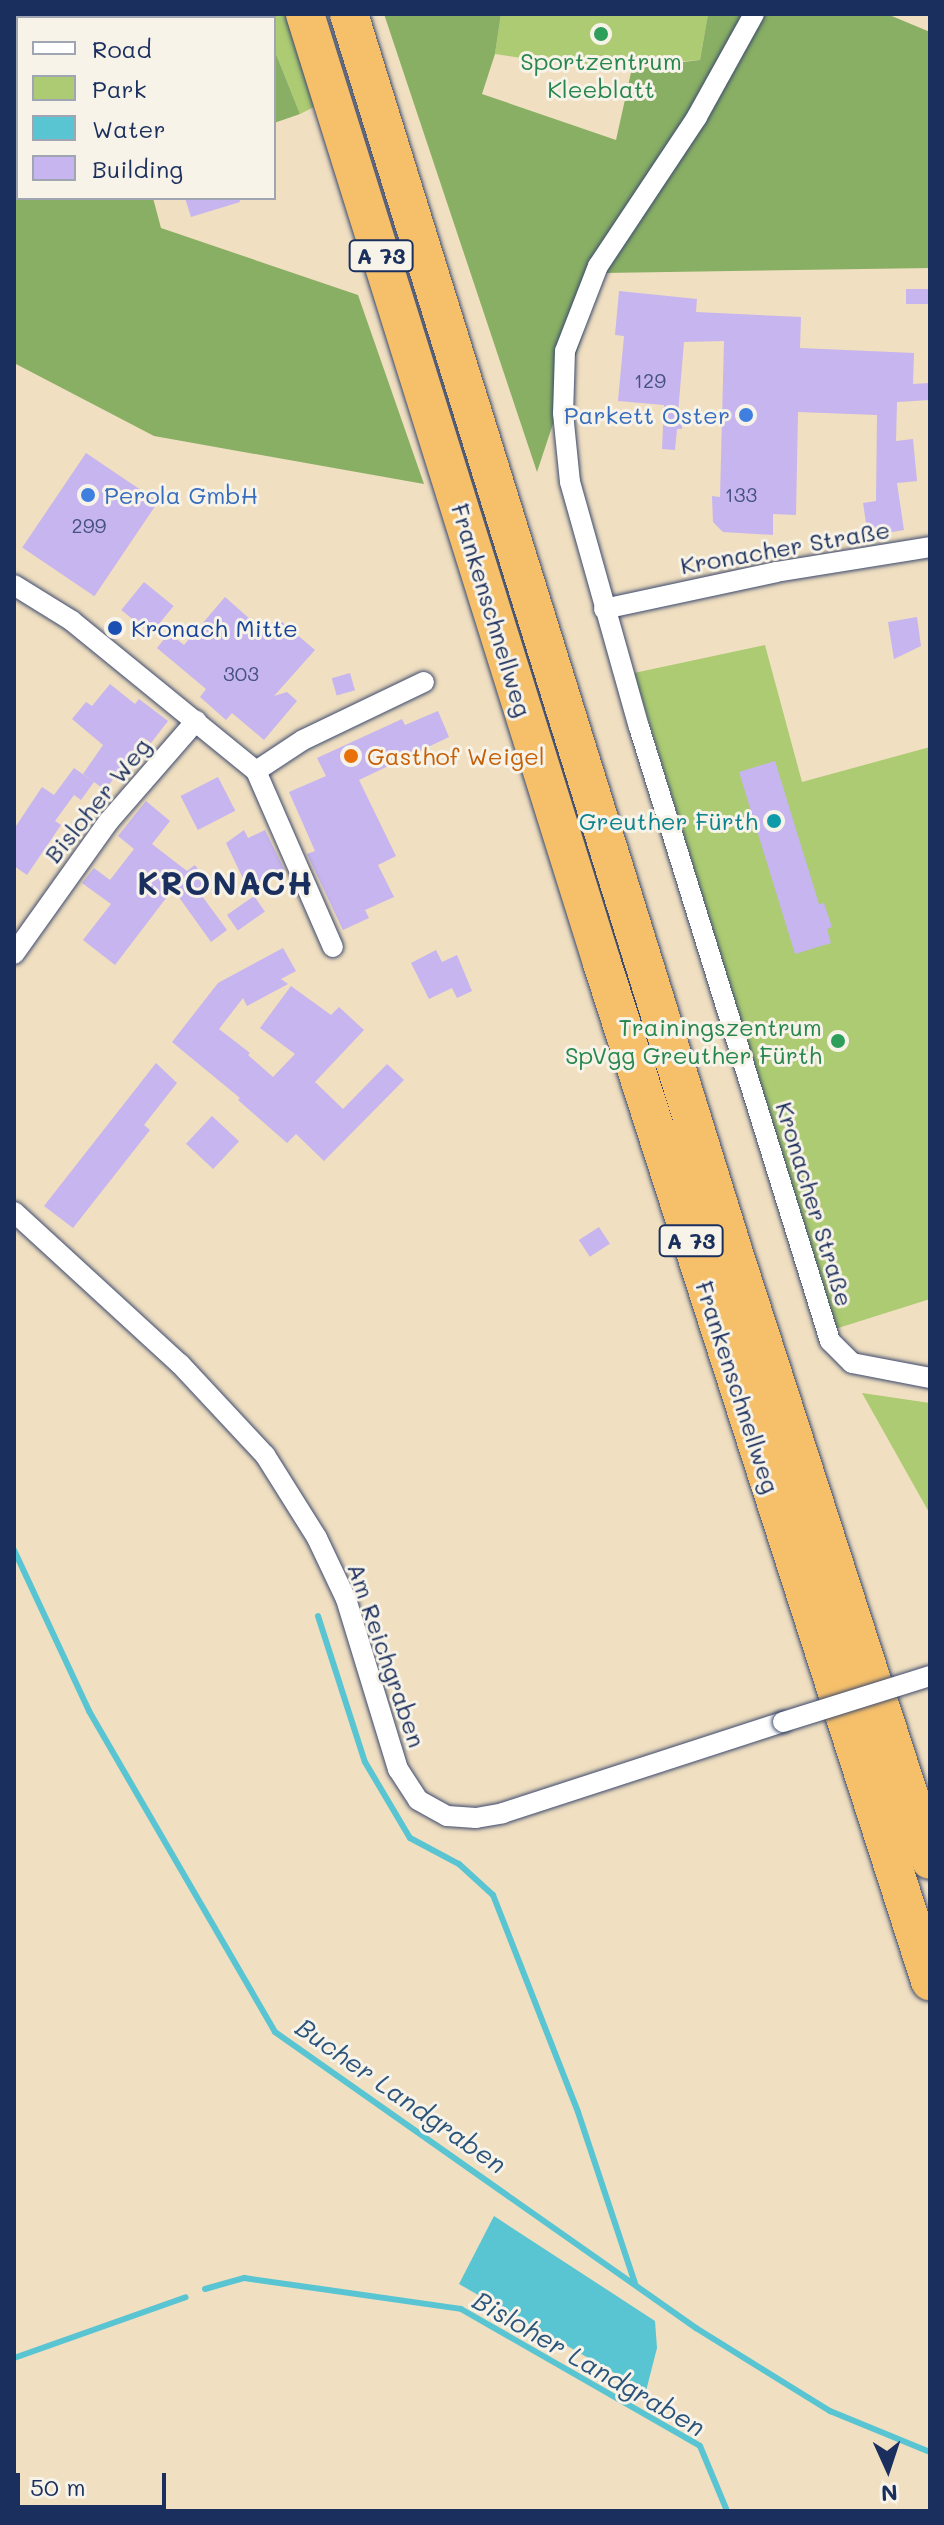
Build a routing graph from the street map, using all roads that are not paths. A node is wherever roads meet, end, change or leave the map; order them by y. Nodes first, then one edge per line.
1 (305, 14) edge
2 (349, 14) edge
3 (754, 14) edge
4 (930, 547) edge
5 (14, 585) edge
6 (604, 609) junction
7 (424, 682) dead end
8 (196, 721) junction
9 (256, 771) junction
10 (333, 947) dead end
11 (14, 954) edge
12 (14, 1212) edge
13 (930, 1378) edge
14 (930, 1676) edge
15 (930, 1860) edge
16 (930, 1981) edge

1 - 16 highway, Frankenschnellweg / A 73
2 - 15 highway, Frankenschnellweg / A 73
3 - 6 street, Kronacher Straße
4 - 6 street, Kronacher Straße
5 - 8 street
6 - 13 street, Kronacher Straße
7 - 9 street
8 - 9 street
8 - 11 street, Bisloher Weg
9 - 10 street
12 - 14 street, Am Reichgraben, bridge

